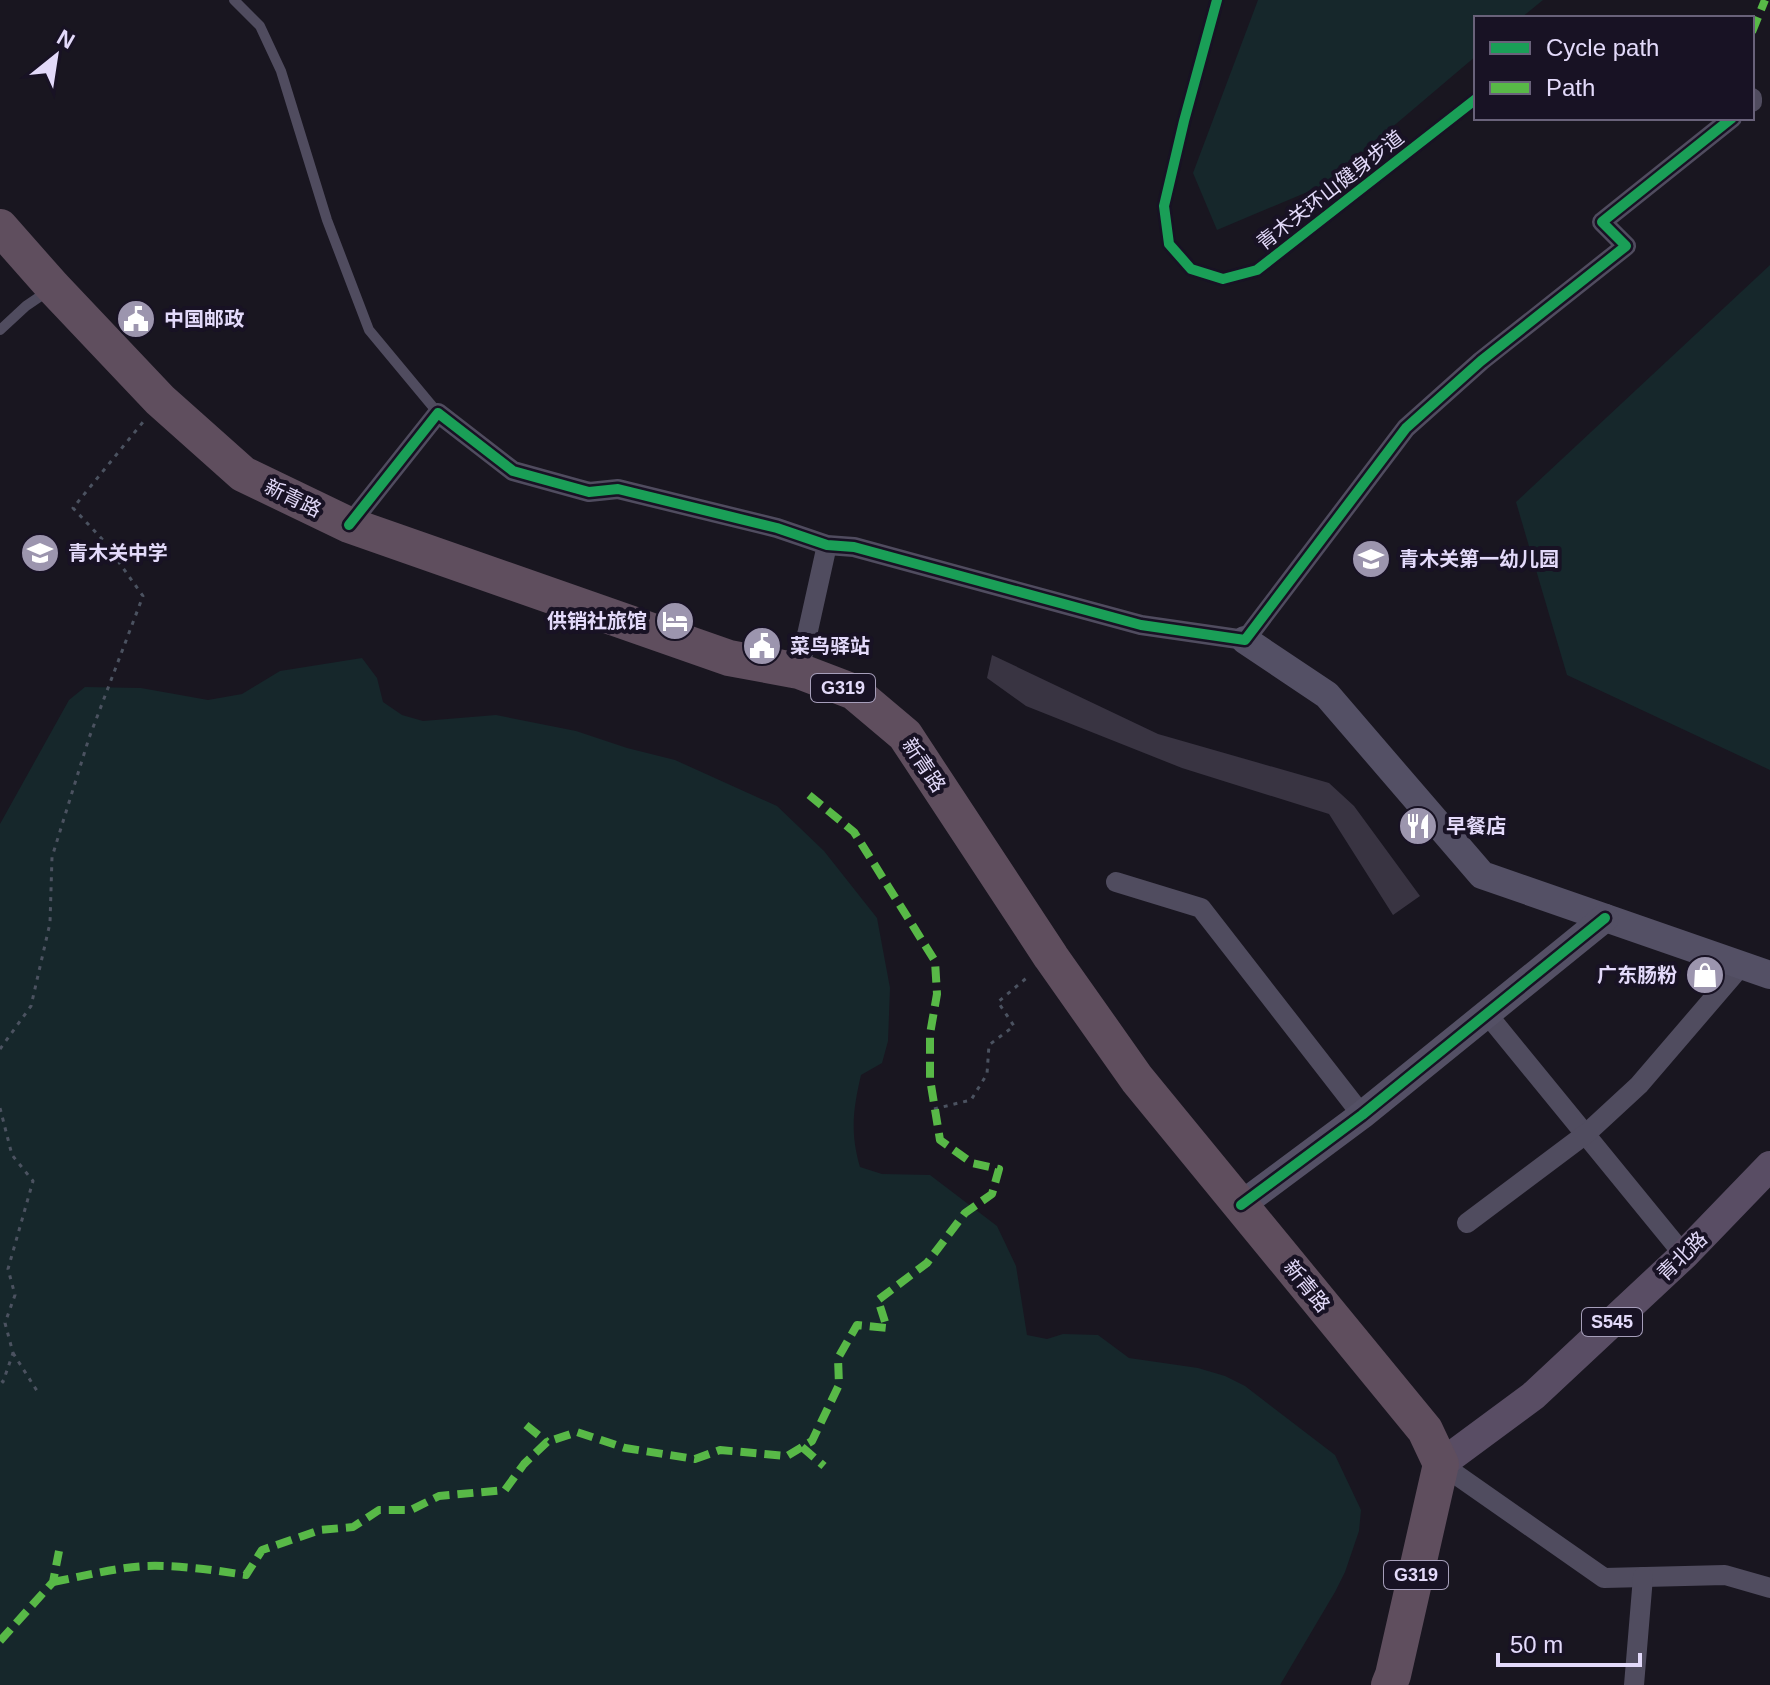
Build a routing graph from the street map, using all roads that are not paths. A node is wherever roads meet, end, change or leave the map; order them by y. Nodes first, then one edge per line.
1 (234, 0) edge
2 (1730, 120) edge
3 (0, 227) edge
4 (53, 287) junction
5 (0, 330) edge
6 (438, 413) junction
7 (349, 525) junction
8 (827, 545) junction
9 (1245, 640) junction
10 (799, 671) junction
11 (1116, 882) dead end
12 (1605, 918) junction
13 (1742, 965) junction
14 (1770, 975) edge
15 (1487, 1014) junction
16 (1362, 1115) junction
17 (1587, 1133) junction
18 (1770, 1166) edge
19 (1241, 1205) junction
20 (1467, 1223) dead end
21 (1684, 1255) junction
22 (1441, 1464) junction
23 (1643, 1577) junction
24 (1770, 1588) edge
25 (1389, 1685) edge
26 (1634, 1685) edge

1 - 6 lane
2 - 9 street
3 - 4 highway, 新青路 / G319
4 - 5 lane
4 - 7 highway, 新青路 / G319
6 - 7 street
6 - 8 street
7 - 10 highway, 新青路 / G319
8 - 9 street
8 - 10 street
9 - 12 main road
10 - 19 highway, 新青路 / G319
11 - 16 street
12 - 13 main road
12 - 15 main road
13 - 14 main road
13 - 17 street
15 - 16 main road
15 - 17 street
16 - 19 main road
17 - 20 street
17 - 21 street
18 - 21 main road, 青北路 / S545
19 - 22 highway, 新青路 / G319
21 - 22 main road, 青北路 / S545
22 - 23 street
22 - 25 highway, G319
23 - 24 street
23 - 26 street

